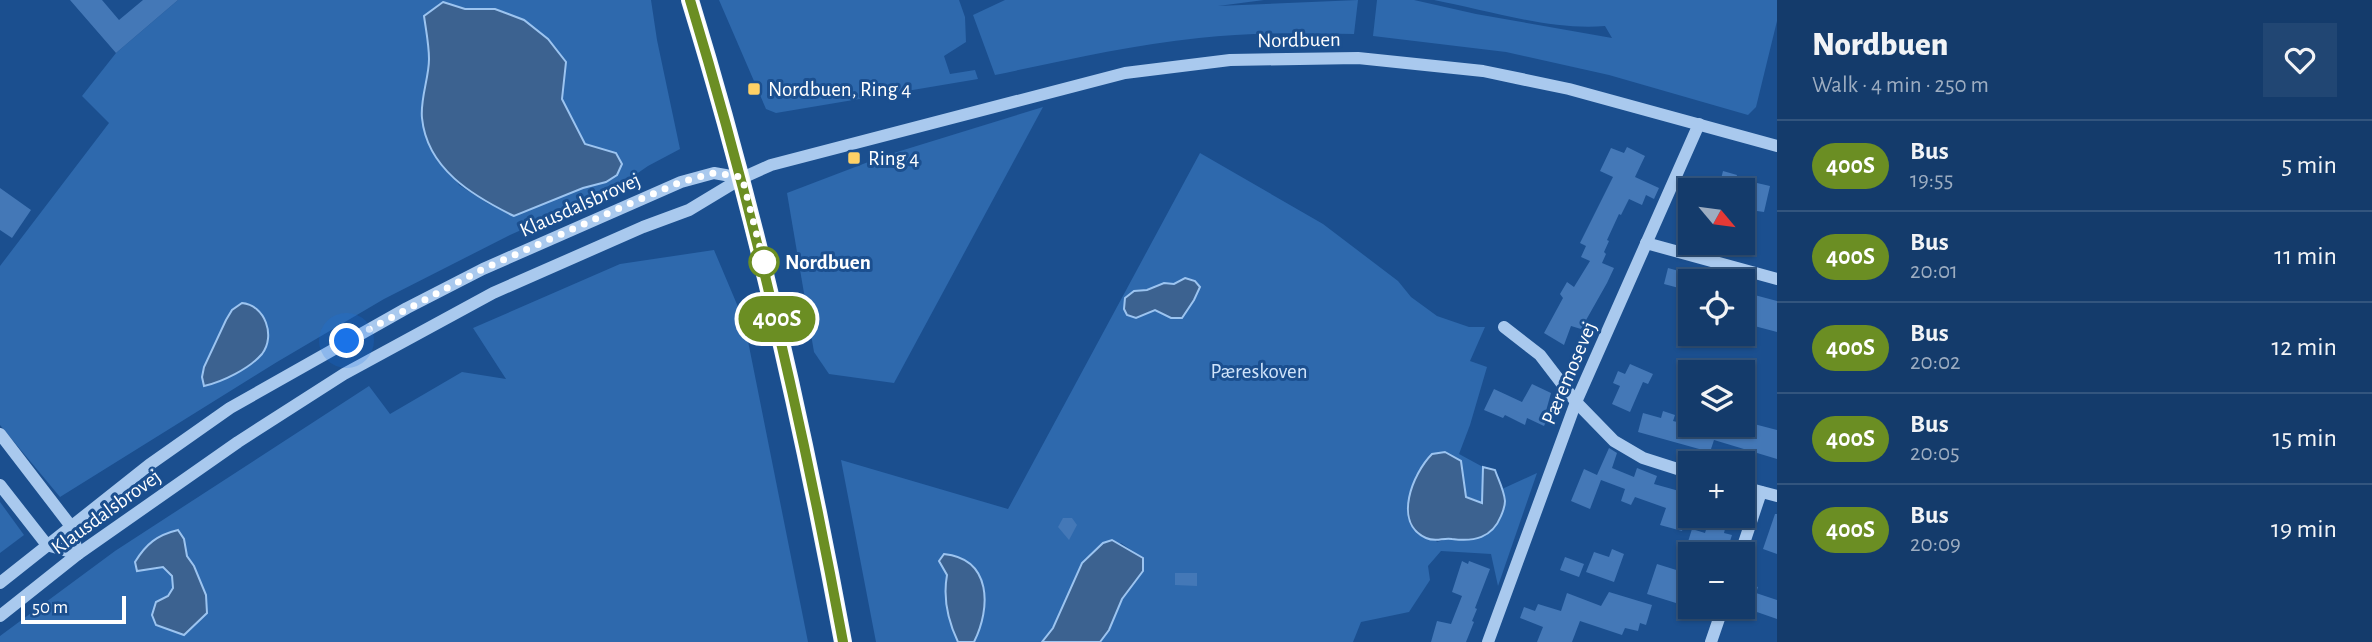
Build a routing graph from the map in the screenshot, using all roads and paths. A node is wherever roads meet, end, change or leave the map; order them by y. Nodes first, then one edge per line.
1 (690, 0) edge
2 (1699, 124) junction
3 (1777, 146) edge
4 (742, 177) junction
5 (1646, 243) junction
6 (1777, 279) edge
7 (1504, 327) dead end
8 (1576, 402) junction
9 (0, 434) edge
10 (1678, 470) edge
11 (0, 485) edge
12 (1755, 490) edge
13 (1761, 492) junction
14 (1777, 496) edge
15 (71, 525) junction
16 (1744, 542) edge
17 (47, 545) junction
18 (78, 554) junction
19 (0, 583) edge
20 (0, 616) edge
21 (1719, 619) edge
22 (844, 642) edge
23 (1488, 642) edge
24 (1711, 642) edge

1 - 4 main road
2 - 3 street, Nordbuen
2 - 4 street, Nordbuen
2 - 5 street, Pæremosevej
4 - 15 street, Klausdalsbrovej
4 - 18 street, Klausdalsbrovej
4 - 22 main road
5 - 6 street
5 - 8 street, Pæremosevej
7 - 8 street
8 - 10 street
8 - 23 street, Pæremosevej
9 - 15 street
11 - 17 street
12 - 13 street
13 - 14 street
13 - 16 street
15 - 17 street, Klausdalsbrovej
15 - 18 street
17 - 18 street
17 - 19 street, Klausdalsbrovej
18 - 20 street, Klausdalsbrovej
21 - 24 street

